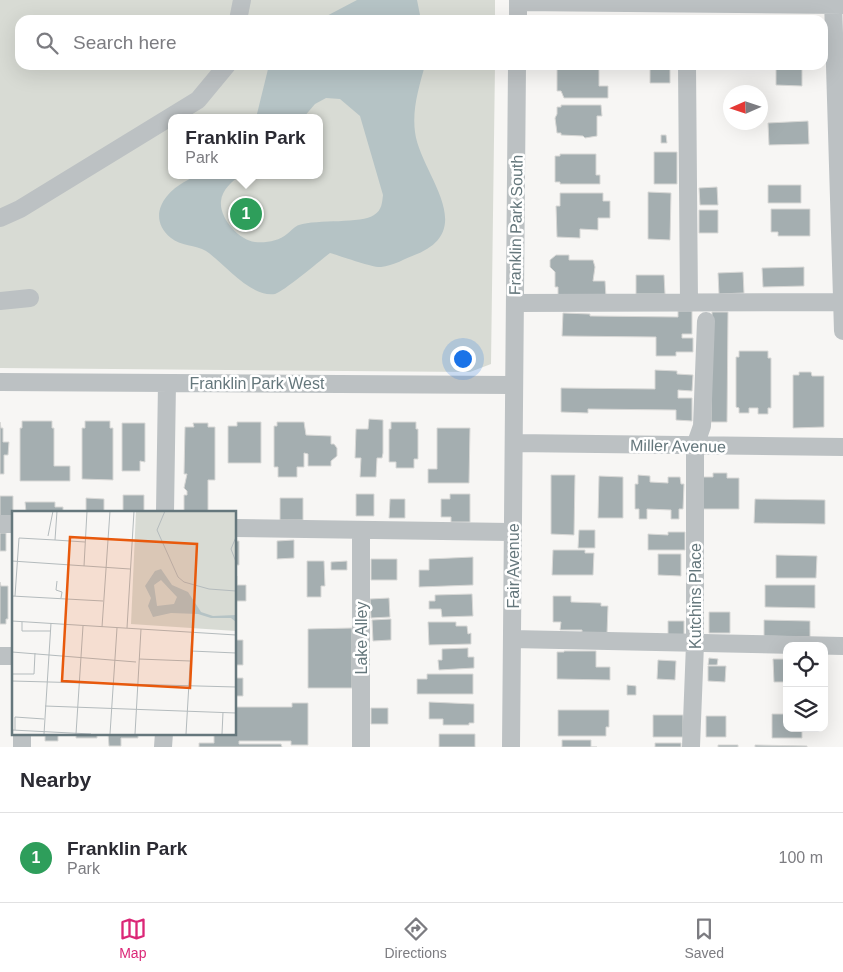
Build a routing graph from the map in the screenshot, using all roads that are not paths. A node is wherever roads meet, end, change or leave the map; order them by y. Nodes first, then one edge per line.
1 (242, 0) edge
2 (518, 1) edge
3 (626, 2) edge
4 (836, 4) edge
5 (686, 12) edge
6 (239, 15) edge
7 (518, 15) edge
8 (223, 70) edge
9 (517, 70) edge
10 (687, 70) edge
11 (175, 114) edge
12 (168, 118) edge
13 (0, 218) edge
14 (30, 298) dead end
15 (0, 302) edge
16 (689, 302) junction
17 (843, 302) edge
18 (515, 303) junction
19 (706, 321) dead end
20 (843, 331) edge
21 (0, 382) edge
22 (167, 382) junction
23 (514, 385) junction
24 (514, 443) junction
25 (695, 446) junction
26 (843, 447) edge
27 (165, 511) edge
28 (236, 528) edge
29 (361, 530) junction
30 (513, 532) junction
31 (512, 639) junction
32 (695, 644) junction
33 (843, 646) edge
34 (22, 734) edge
35 (164, 734) edge
36 (22, 747) edge
37 (163, 747) edge
38 (361, 747) edge
39 (511, 747) edge
40 (691, 747) edge

1 - 6 street
2 - 3 street
2 - 7 street
3 - 5 street
4 - 5 street
4 - 17 street
8 - 11 street
9 - 18 street, Franklin Park South
10 - 16 street
12 - 13 street
14 - 15 street
16 - 17 street
16 - 18 street
17 - 20 street
18 - 23 street, Franklin Park South
19 - 25 street, Kutchins Place
21 - 22 street, Franklin Park West
22 - 23 street, Franklin Park West
22 - 27 street
23 - 24 street, Fair Avenue
24 - 25 street, Miller Avenue
24 - 30 street, Fair Avenue
25 - 26 street, Miller Avenue
25 - 32 street, Kutchins Place
28 - 29 street
29 - 30 street
29 - 38 street, Lake Alley
30 - 31 street, Fair Avenue
31 - 32 street
31 - 39 street, Fair Avenue
32 - 33 street
32 - 40 street, Kutchins Place
34 - 36 street
35 - 37 street

